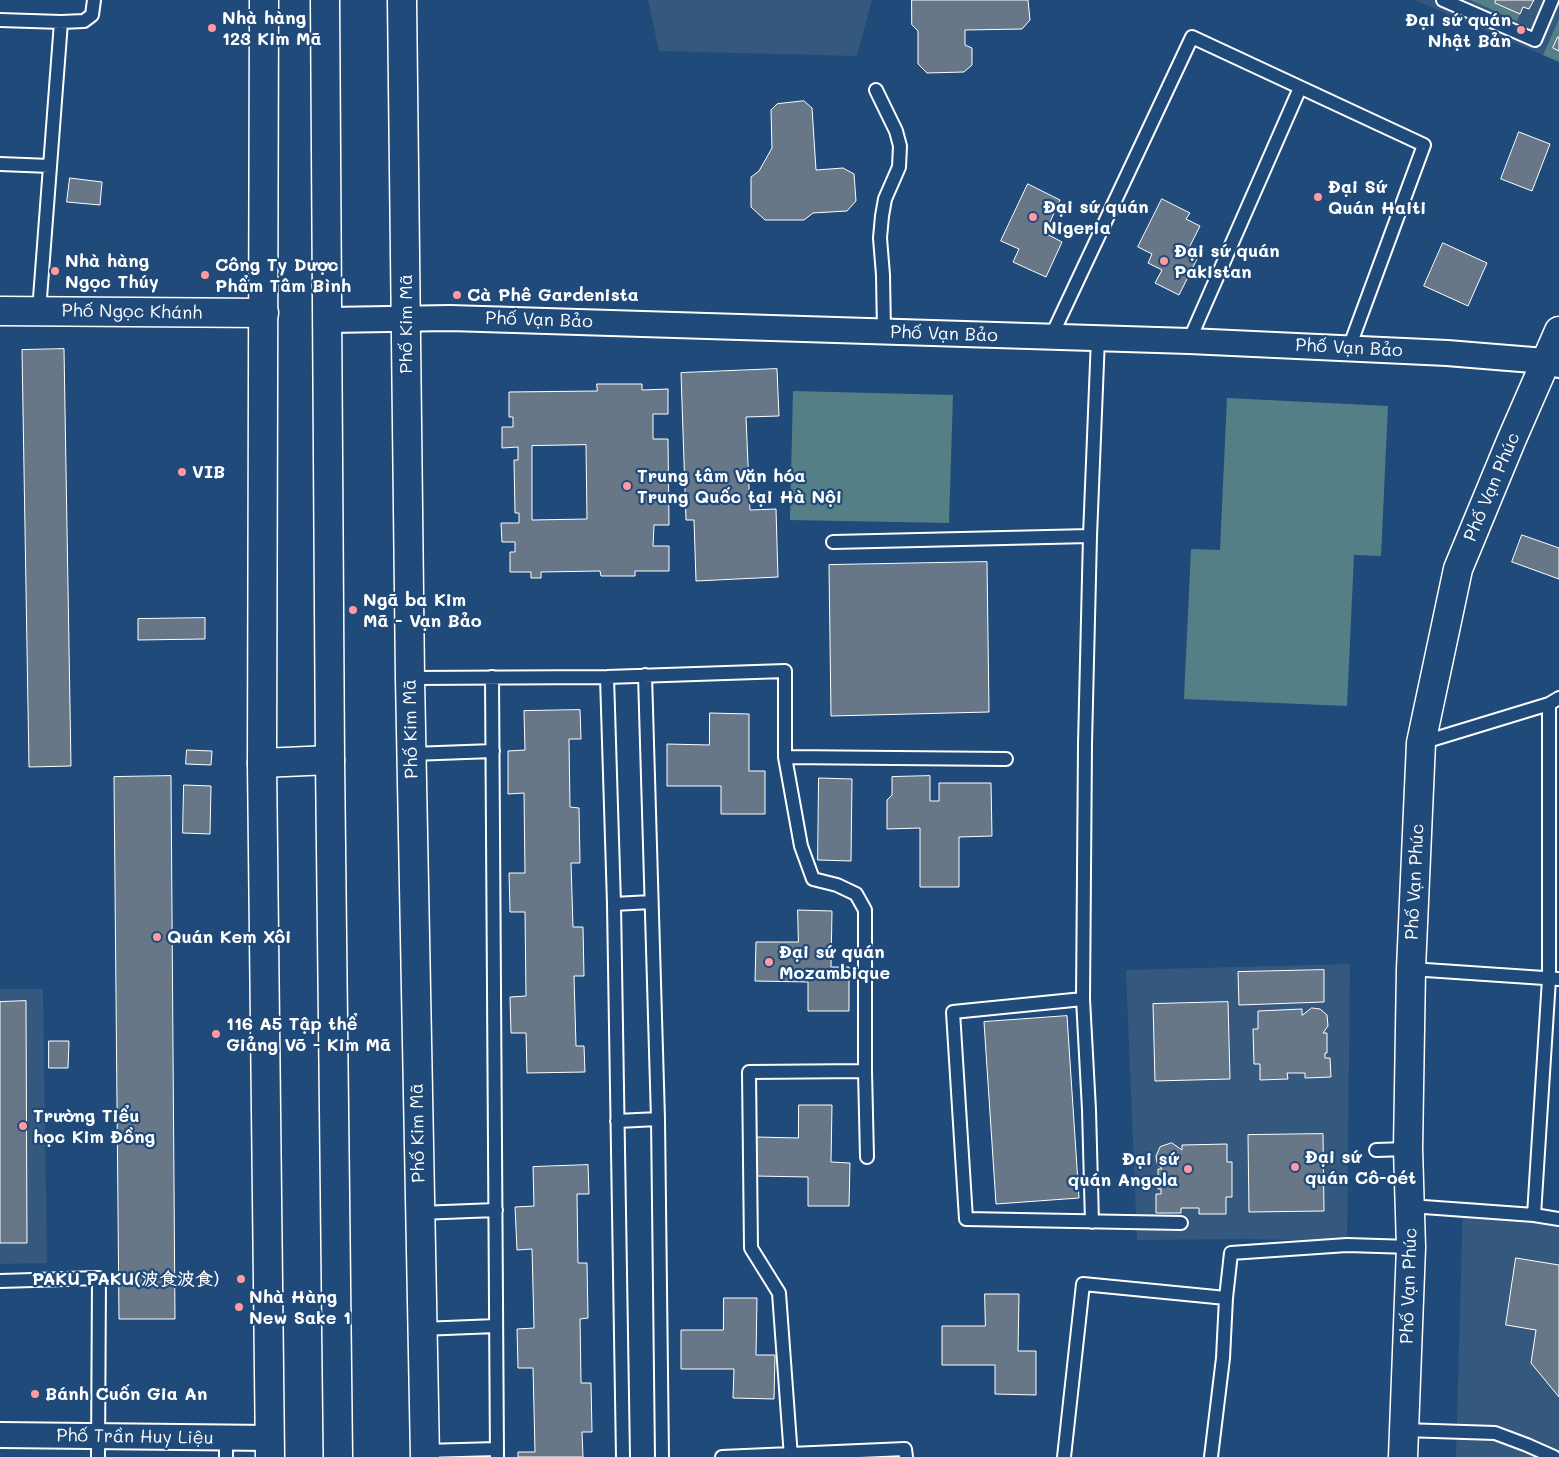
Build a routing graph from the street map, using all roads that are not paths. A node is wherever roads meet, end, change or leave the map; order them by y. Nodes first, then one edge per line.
1 (94, 0) edge
2 (264, 0) edge
3 (325, 0) edge
4 (402, 0) edge
5 (1443, 0) edge
6 (1552, 0) edge
7 (0, 20) edge
8 (61, 22) junction
9 (1300, 88) junction
10 (876, 90) dead end
11 (0, 164) edge
12 (50, 166) junction
13 (0, 311) edge
14 (40, 311) junction
15 (264, 313) junction
16 (405, 318) junction
17 (328, 320) junction
18 (1559, 331) edge
19 (884, 332) junction
20 (1051, 337) junction
21 (1098, 338) junction
22 (1189, 341) junction
23 (1348, 348) junction
24 (1552, 363) edge
25 (1090, 536) junction
26 (833, 542) dead end
27 (607, 676) junction
28 (645, 676) junction
29 (492, 677) junction
30 (410, 678) junction
31 (1554, 701) edge
32 (1421, 743) junction
33 (493, 751) junction
34 (412, 754) junction
35 (785, 757) junction
36 (1006, 759) dead end
37 (330, 760) junction
38 (262, 762) junction
39 (651, 902) junction
40 (614, 904) junction
41 (1411, 969) junction
42 (1554, 979) edge
43 (1083, 999) junction
44 (864, 1071) junction
45 (658, 1119) junction
46 (617, 1121) junction
47 (1408, 1149) junction
48 (1376, 1150) dead end
49 (867, 1157) dead end
50 (1410, 1206) junction
51 (496, 1210) junction
52 (419, 1213) junction
53 (1534, 1215) junction
54 (1559, 1219) edge
55 (1092, 1222) junction
56 (1181, 1222) dead end
57 (1411, 1247) junction
58 (0, 1281) edge
59 (1226, 1298) junction
60 (496, 1326) junction
61 (422, 1329) junction
62 (1404, 1430) junction
63 (0, 1435) edge
64 (98, 1447) edge
65 (226, 1448) edge
66 (270, 1448) edge
67 (497, 1453) edge
68 (424, 1454) edge
69 (791, 1456) edge
70 (338, 1457) edge
71 (623, 1457) edge
72 (662, 1457) edge
73 (722, 1457) edge
74 (906, 1457) edge
75 (1064, 1457) edge
76 (1211, 1457) edge
77 (1403, 1457) edge
78 (1554, 1457) edge

1 - 8 lane
2 - 15 main road
3 - 17 main road
4 - 16 main road, Phố Kim Mã
5 - 6 lane
7 - 8 lane
8 - 12 lane
9 - 20 lane
9 - 22 lane
9 - 23 lane
10 - 19 lane
11 - 12 lane
12 - 14 lane
13 - 14 main road, Phố Ngọc Khánh
14 - 15 main road, Phố Ngọc Khánh
15 - 38 main road
16 - 17 street, Phố Vạn Bảo
16 - 19 street, Phố Vạn Bảo
16 - 30 main road, Phố Kim Mã
17 - 37 main road
18 - 24 main road, Phố Vạn Phúc
19 - 20 street, Phố Vạn Bảo
20 - 21 street, Phố Vạn Bảo
21 - 22 street, Phố Vạn Bảo
21 - 25 lane
22 - 23 street, Phố Vạn Bảo
23 - 24 street, Phố Vạn Bảo
24 - 32 main road, Phố Vạn Phúc
25 - 26 lane
25 - 43 lane
27 - 28 lane
27 - 29 lane
27 - 40 lane
28 - 35 lane
28 - 39 lane
29 - 30 lane
29 - 33 lane
30 - 34 main road, Phố Kim Mã
31 - 32 lane
31 - 42 lane
32 - 41 main road, Phố Vạn Phúc
33 - 34 lane
33 - 51 lane
34 - 52 main road, Phố Kim Mã
35 - 36 lane
35 - 44 lane
37 - 38 main road
37 - 70 main road
38 - 66 main road
39 - 40 lane
39 - 45 lane
40 - 46 lane
41 - 42 lane
41 - 47 main road, Phố Vạn Phúc
42 - 53 lane
43 - 55 lane
43 - 55 lane
44 - 49 lane
44 - 69 lane
45 - 46 lane
45 - 72 lane
46 - 71 lane
47 - 48 lane
47 - 50 main road, Phố Vạn Phúc
50 - 53 lane
50 - 57 main road, Phố Vạn Phúc
51 - 52 lane
51 - 60 lane
52 - 61 main road, Phố Kim Mã
53 - 54 lane
55 - 56 lane
57 - 59 lane
57 - 62 main road, Phố Vạn Phúc
58 - 64 lane
59 - 75 lane
59 - 76 lane
60 - 61 lane
60 - 67 lane
61 - 68 main road, Phố Kim Mã
62 - 77 main road, Phố Vạn Phúc
62 - 78 lane
63 - 64 street, Phố Trần Huy Liệu
64 - 65 street, Phố Trần Huy Liệu
65 - 66 street, Phố Trần Huy Liệu
67 - 68 lane
69 - 73 lane
69 - 74 lane

